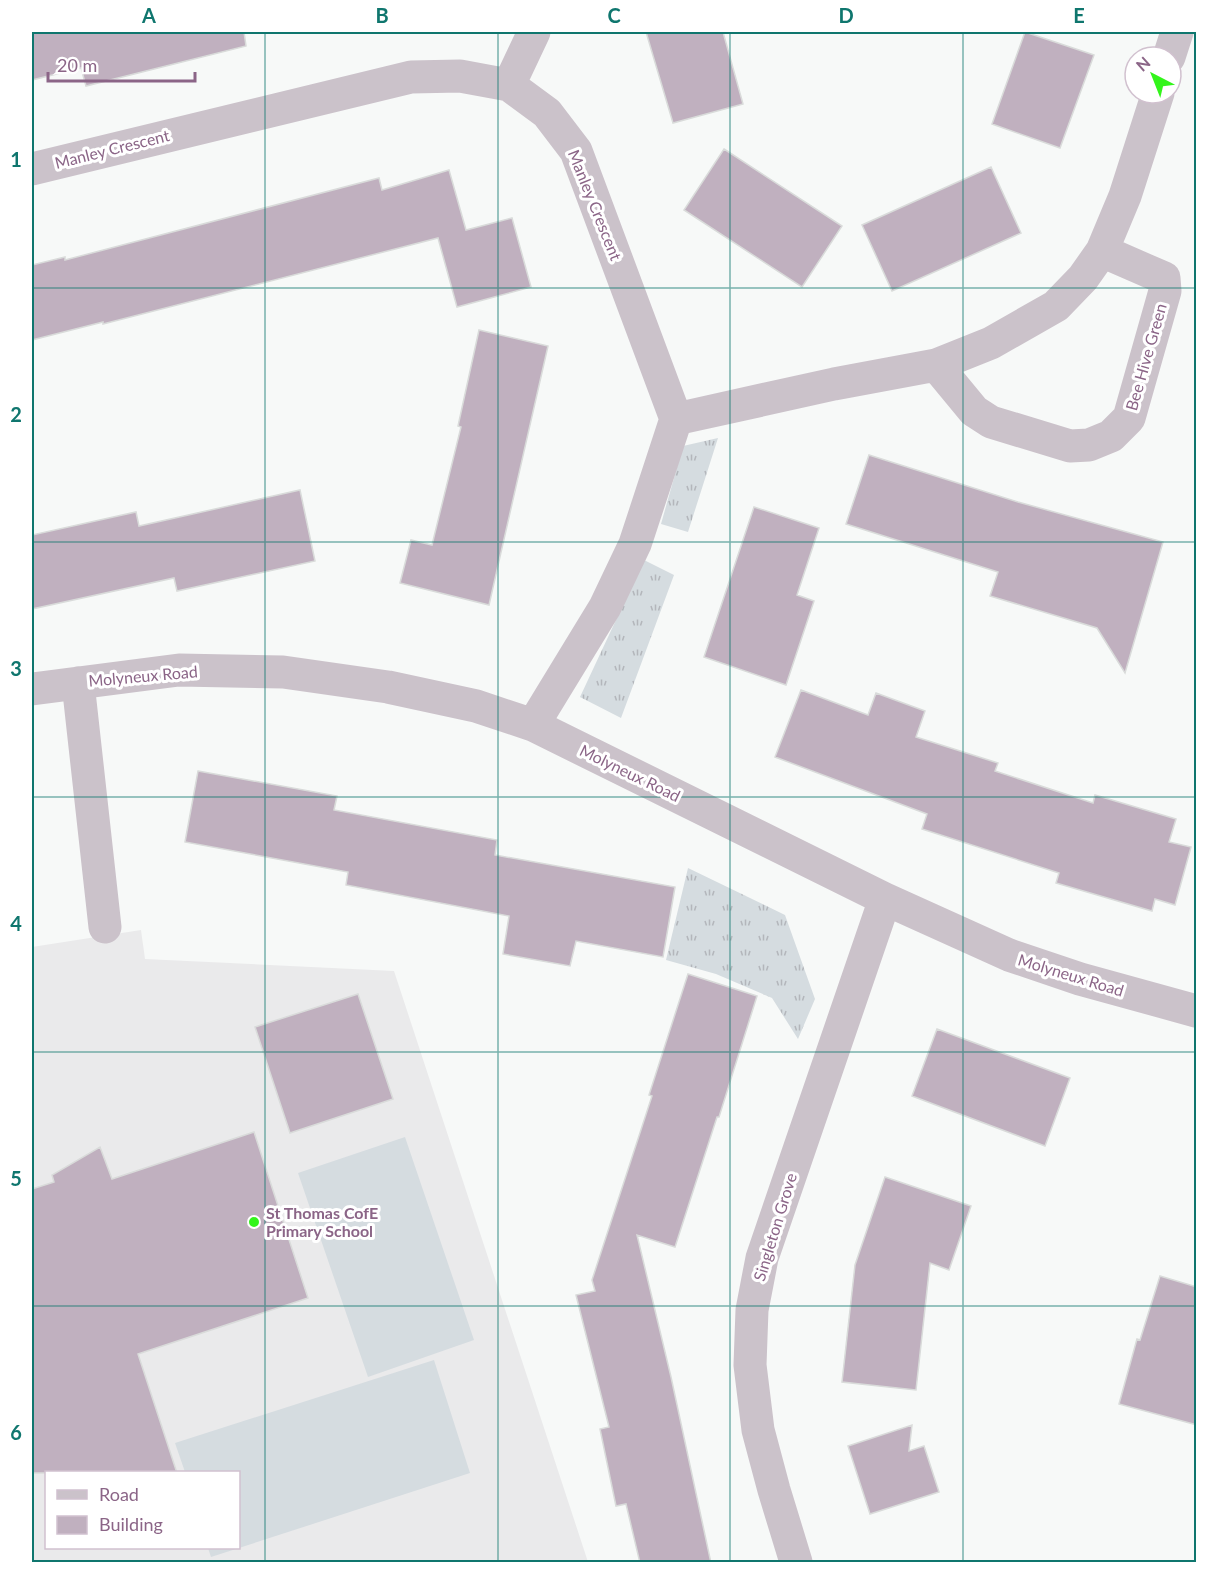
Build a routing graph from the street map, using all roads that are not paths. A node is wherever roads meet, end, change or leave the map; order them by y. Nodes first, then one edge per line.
1 (534, 32) edge
2 (509, 85) junction
3 (1154, 105) edge
4 (32, 169) edge
5 (1102, 251) junction
6 (936, 365) junction
7 (676, 419) junction
8 (78, 682) junction
9 (32, 689) edge
10 (533, 725) junction
11 (885, 899) junction
12 (105, 927) dead end
13 (1197, 1011) edge
14 (796, 1563) edge

1 - 2 street
2 - 4 street, Manley Crescent
2 - 7 street, Manley Crescent
3 - 5 street
5 - 6 street
5 - 6 street, Bee Hive Green
6 - 7 street
7 - 10 street
8 - 9 street, Molyneux Road
8 - 10 street, Molyneux Road
8 - 12 street
10 - 11 street, Molyneux Road
11 - 13 street, Molyneux Road
11 - 14 street, Singleton Grove

